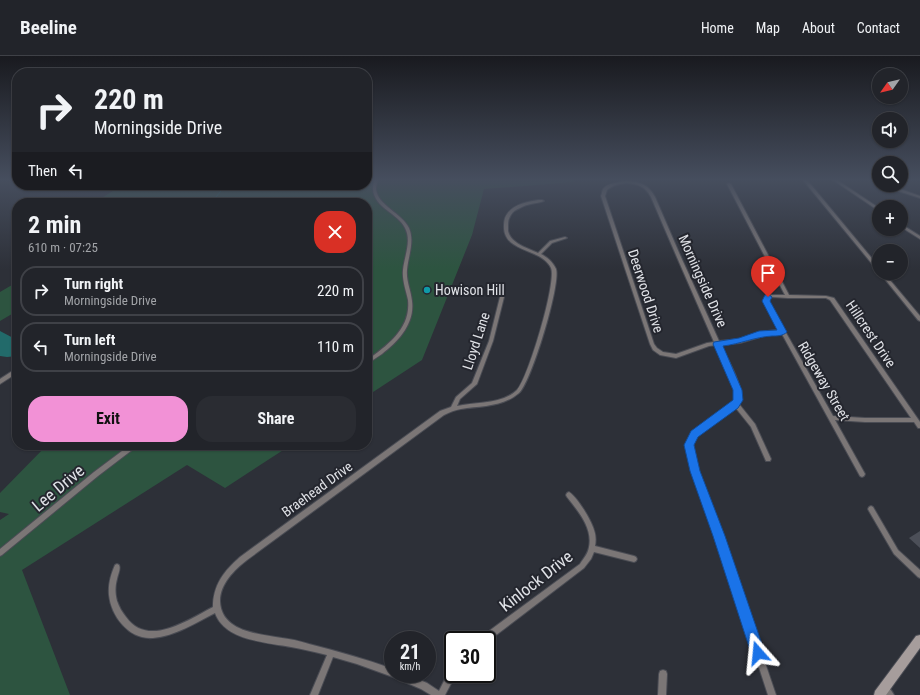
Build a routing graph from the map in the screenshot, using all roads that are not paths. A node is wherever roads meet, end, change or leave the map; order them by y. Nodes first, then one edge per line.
1 (390, 210) edge
2 (514, 210) edge
3 (607, 210) edge
4 (658, 210) edge
5 (742, 210) edge
6 (830, 210) edge
7 (908, 230) edge
8 (565, 238) dead end
9 (920, 238) edge
10 (538, 255) junction
11 (872, 261) edge
12 (888, 280) edge
13 (502, 297) dead end
14 (788, 297) junction
15 (920, 319) edge
16 (782, 332) junction
17 (718, 344) junction
18 (372, 358) edge
19 (12, 374) edge
20 (0, 382) edge
21 (736, 404) junction
22 (453, 408) junction
23 (832, 418) junction
24 (916, 420) junction
25 (920, 426) edge
26 (127, 450) edge
27 (768, 459) dead end
28 (862, 474) dead end
29 (569, 495) dead end
30 (871, 509) dead end
31 (593, 549) junction
32 (0, 553) edge
33 (634, 559) dead end
34 (117, 568) dead end
35 (920, 575) edge
36 (216, 609) junction
37 (496, 631) edge
38 (920, 640) edge
39 (331, 654) junction
40 (384, 670) edge
41 (663, 674) dead end
42 (417, 683) edge
43 (447, 683) edge
44 (884, 693) edge
45 (314, 695) edge
46 (440, 695) edge
47 (662, 695) edge
48 (772, 695) edge

1 - 18 street
2 - 10 street, Braehead Drive
3 - 17 street, Deerwood Drive
4 - 17 street, Morningside Drive
5 - 14 street
6 - 11 street
7 - 9 street
8 - 10 street
10 - 22 street, Braehead Drive
12 - 15 street
13 - 22 street, Lloyd Lane
14 - 16 street, Ridgeway Street
14 - 24 street, Hillcrest Drive
16 - 17 street, Deerwood Drive
16 - 23 street, Ridgeway Street
17 - 21 street, Morningside Drive
19 - 20 street
21 - 27 street
21 - 48 street
22 - 36 street, Braehead Drive
23 - 24 street
23 - 28 street, Ridgeway Street
24 - 25 street, Hillcrest Drive
26 - 32 street, Lee Drive
29 - 31 street, Kinlock Drive
30 - 35 street
31 - 33 street
31 - 37 street, Kinlock Drive
34 - 36 street
36 - 39 street
38 - 44 main road
39 - 40 street
39 - 45 street
41 - 47 street
42 - 46 street
43 - 46 street

